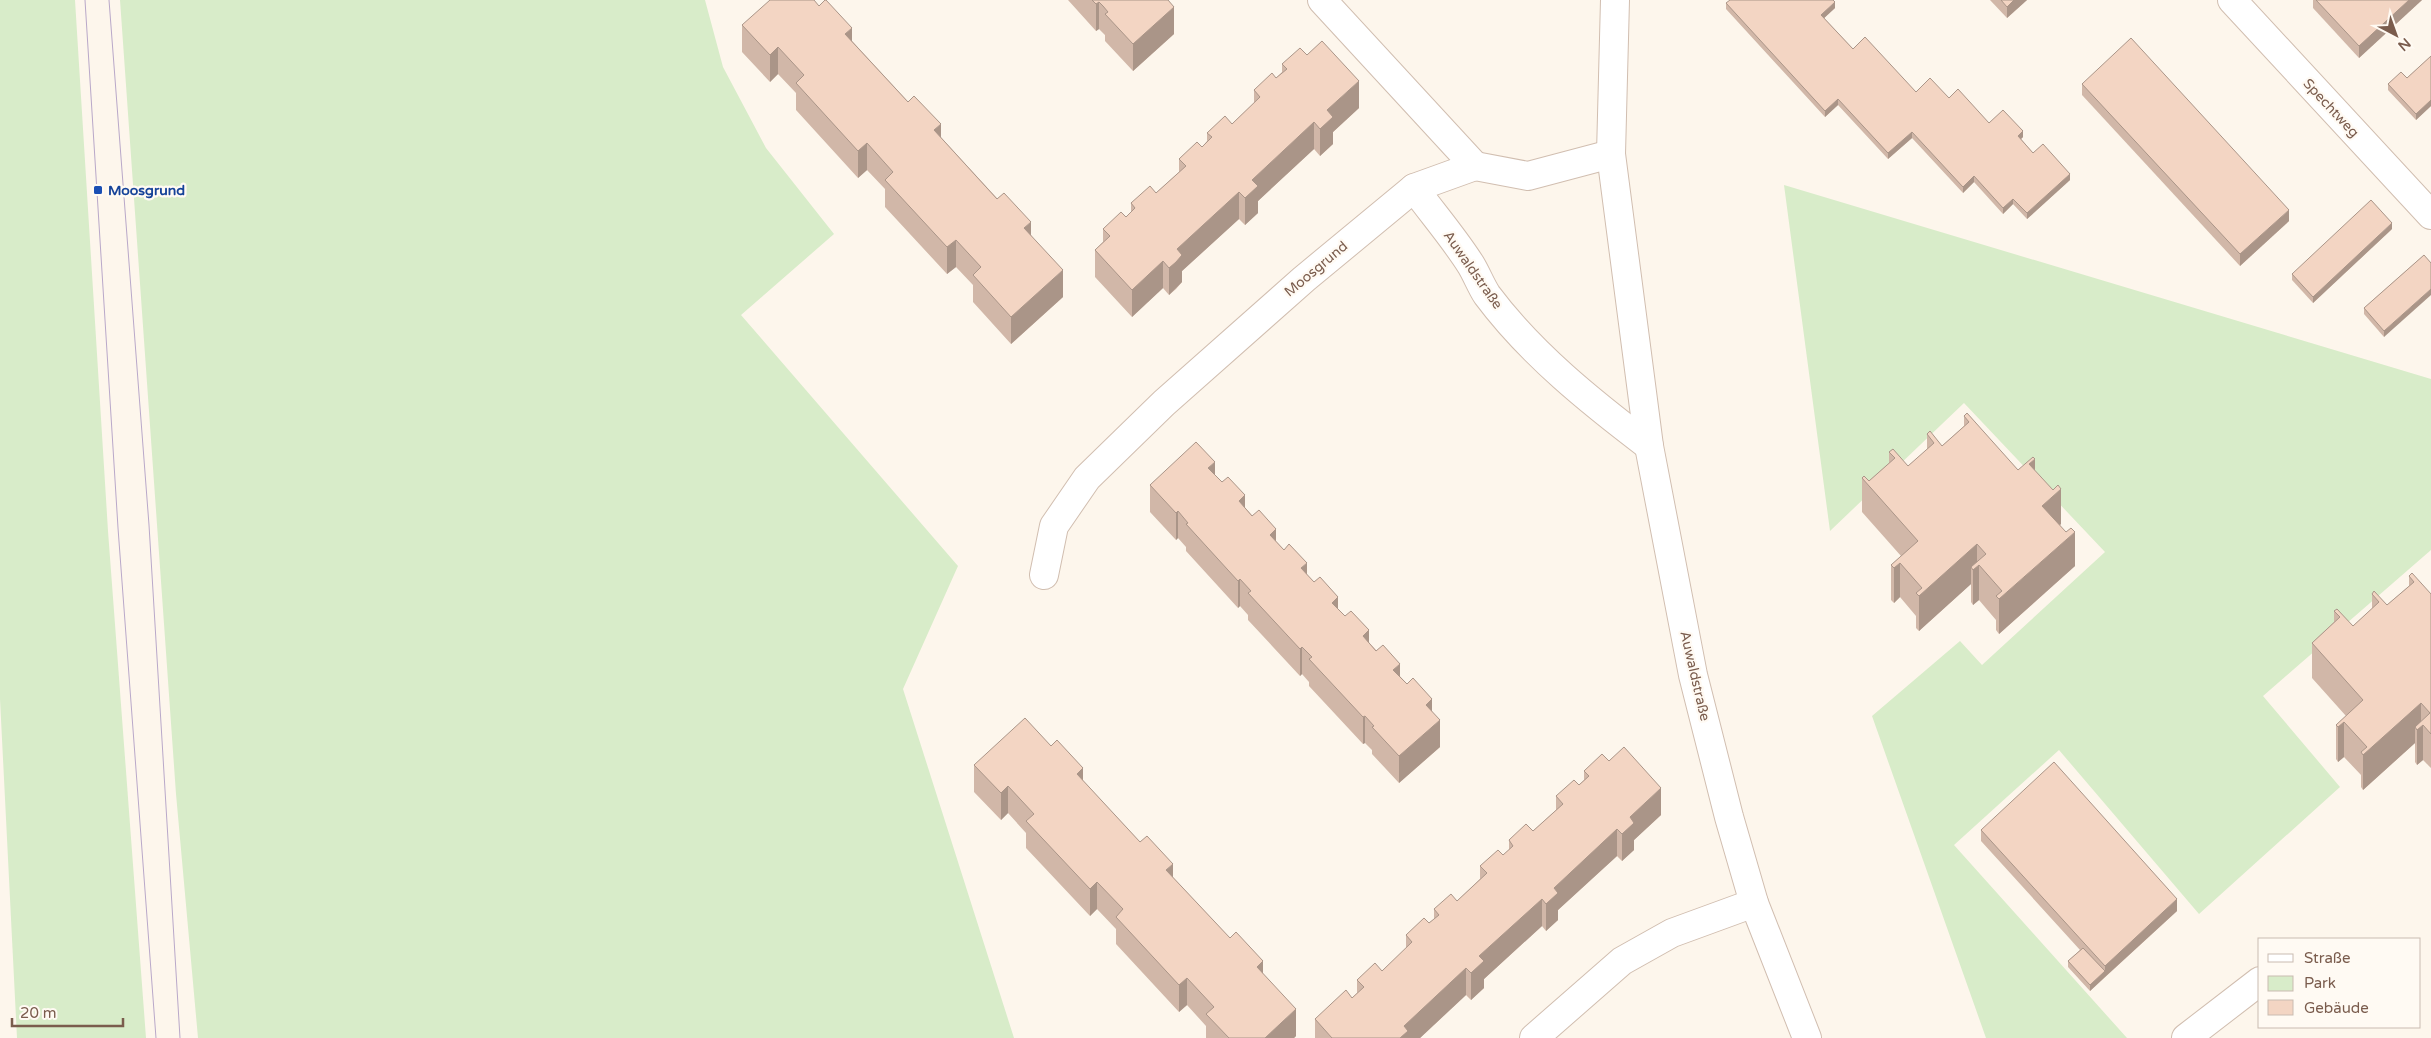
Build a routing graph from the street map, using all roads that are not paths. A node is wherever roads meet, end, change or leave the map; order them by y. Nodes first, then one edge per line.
1 (1322, 0) edge
2 (1615, 0) edge
3 (2232, 0) edge
4 (1611, 154) junction
5 (1475, 166) junction
6 (1414, 188) junction
7 (2431, 215) edge
8 (1649, 446) junction
9 (1044, 575) dead end
10 (1754, 903) junction
11 (2258, 983) edge
12 (1534, 1038) edge
13 (1807, 1038) edge
14 (2186, 1038) edge

1 - 5 street
2 - 4 street, Auwaldstraße
3 - 7 street, Spechtweg
4 - 5 street
4 - 8 street, Auwaldstraße
5 - 6 street, Moosgrund
6 - 8 street, Auwaldstraße
6 - 9 street, Moosgrund
8 - 10 street, Auwaldstraße
10 - 12 street
10 - 13 street, Auwaldstraße
11 - 14 street

